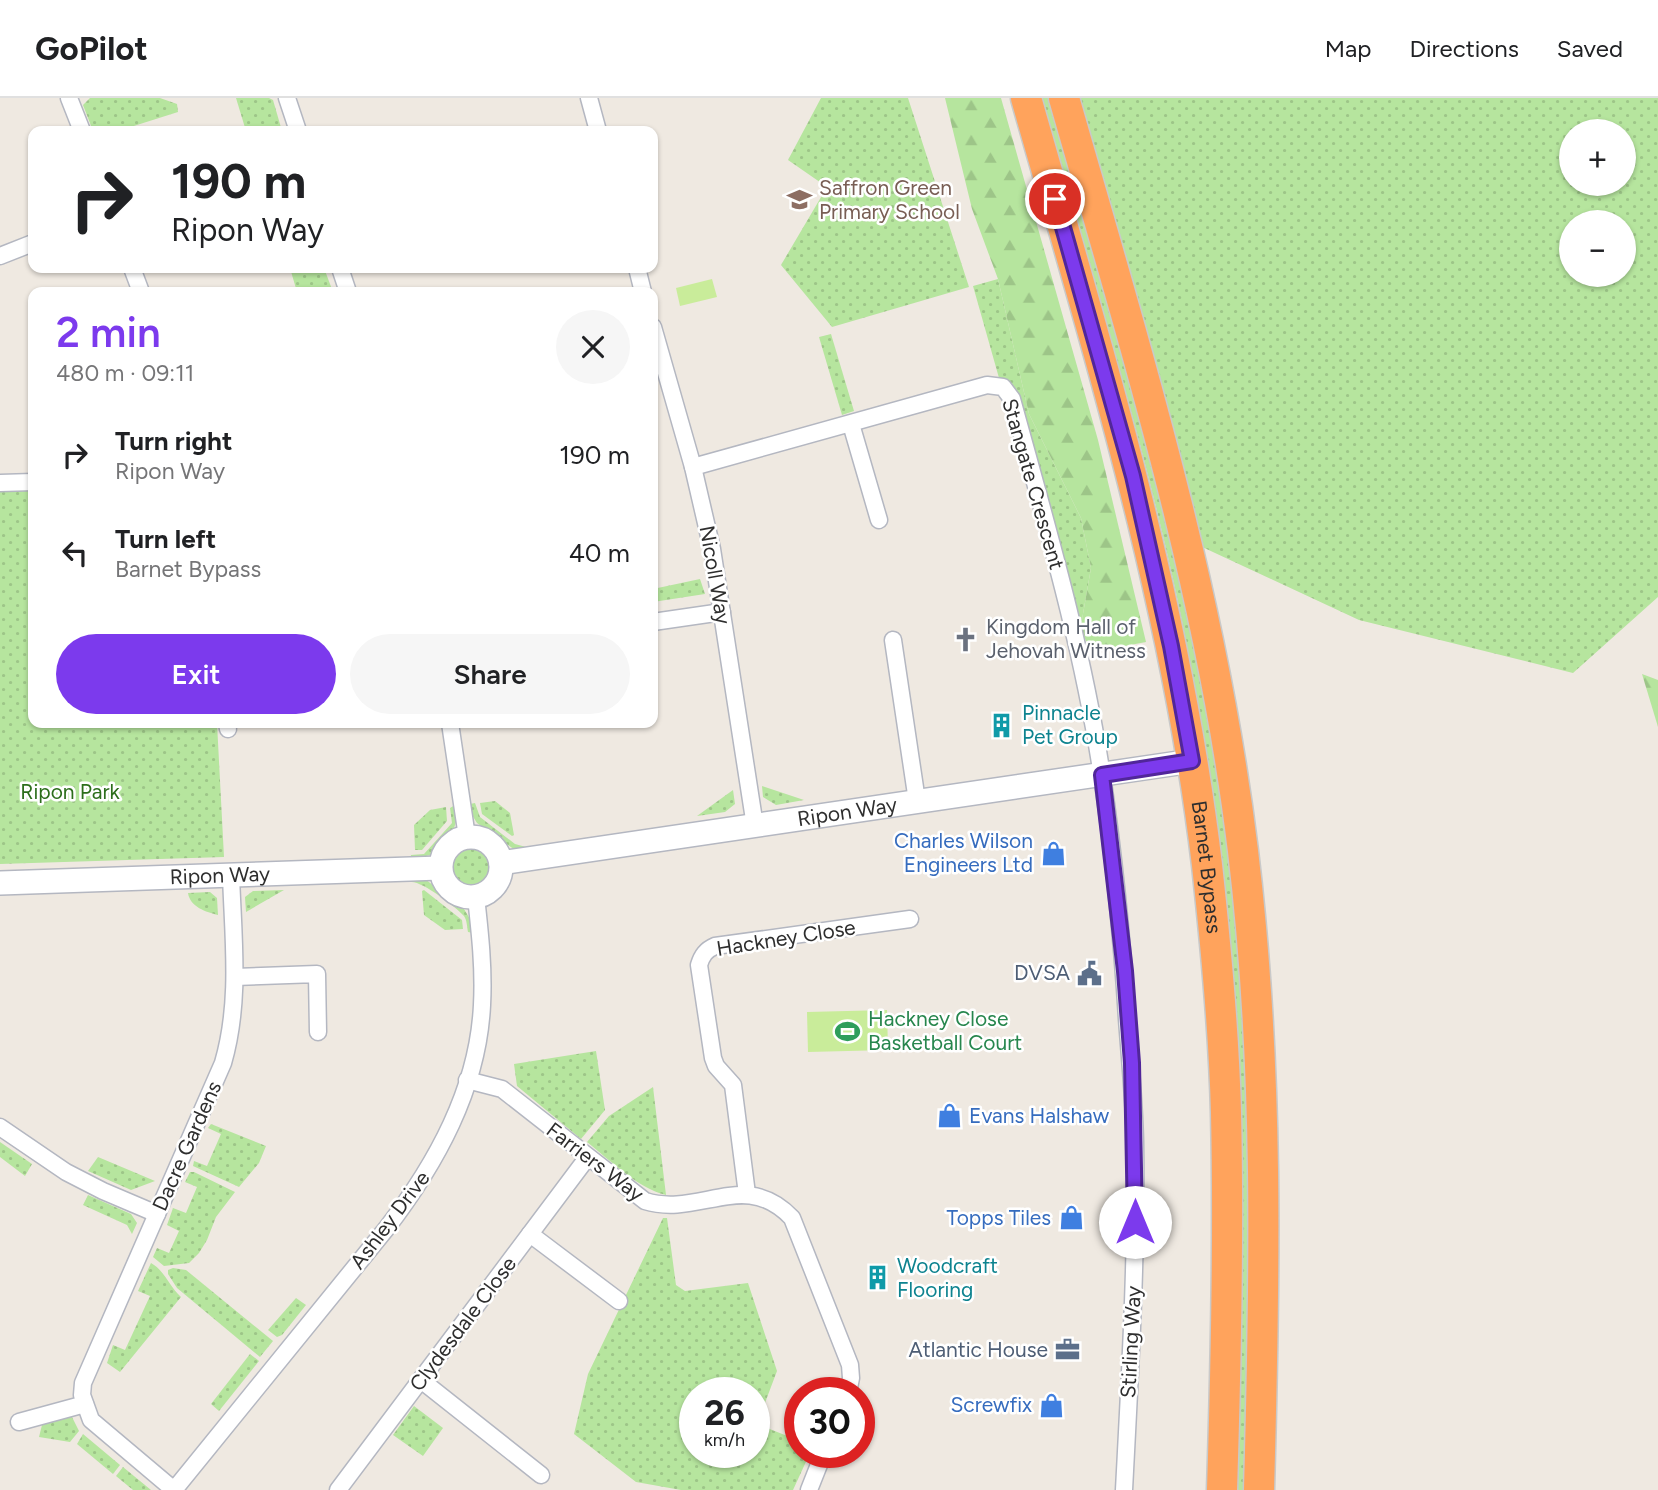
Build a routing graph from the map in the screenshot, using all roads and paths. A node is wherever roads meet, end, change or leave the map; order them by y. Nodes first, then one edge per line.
1 (69, 98) edge
2 (287, 98) edge
3 (589, 98) edge
4 (1026, 98) edge
5 (1064, 98) edge
6 (80, 126) edge
7 (296, 126) edge
8 (597, 126) edge
9 (28, 245) edge
10 (0, 256) edge
11 (659, 377) edge
12 (850, 424) junction
13 (693, 467) junction
14 (28, 482) edge
15 (0, 483) edge
16 (879, 520) dead end
17 (722, 612) junction
18 (658, 621) edge
19 (892, 640) dead end
20 (451, 728) edge
21 (1192, 761) junction
22 (1102, 775) junction
23 (917, 801) junction
24 (755, 826) junction
25 (467, 837) junction
26 (501, 863) junction
27 (440, 868) junction
28 (231, 875) junction
29 (0, 883) edge
30 (476, 897) junction
31 (910, 919) dead end
32 (235, 977) junction
33 (318, 1032) dead end
34 (467, 1080) junction
35 (0, 1127) edge
36 (587, 1158) junction
37 (747, 1194) junction
38 (157, 1214) junction
39 (530, 1234) junction
40 (619, 1301) dead end
41 (851, 1377) edge
42 (421, 1380) junction
43 (85, 1404) junction
44 (19, 1422) dead end
45 (818, 1468) edge
46 (541, 1475) dead end
47 (174, 1490) edge
48 (338, 1490) edge
49 (809, 1490) edge
50 (1124, 1490) edge
51 (1222, 1490) edge
52 (1259, 1490) edge

1 - 6 street
2 - 7 street
3 - 8 street
4 - 21 highway, Barnet Bypass
5 - 52 highway, Barnet Bypass
9 - 10 street
11 - 13 street, Nicoll Way
12 - 13 street, Stangate Crescent
12 - 16 street
12 - 22 street, Stangate Crescent
13 - 17 street, Nicoll Way
14 - 15 street
17 - 18 street
17 - 24 street, Nicoll Way
19 - 23 street
20 - 25 street
21 - 22 street, Ripon Way
21 - 51 highway, Barnet Bypass
22 - 23 street, Ripon Way
22 - 50 street, Stirling Way
23 - 24 street, Ripon Way
24 - 26 street, Ripon Way
25 - 26 street
25 - 27 street
26 - 30 street
27 - 28 street, Ripon Way
27 - 30 street
28 - 29 street, Ripon Way
28 - 32 street, Dacre Gardens
30 - 34 street, Ashley Drive
31 - 37 street, Hackney Close
32 - 33 street
32 - 38 street, Dacre Gardens
34 - 36 street, Farriers Way
34 - 47 street, Ashley Drive
35 - 38 street
36 - 37 street, Farriers Way
36 - 39 street, Clydesdale Close
37 - 41 street
38 - 43 street, Dacre Gardens
39 - 40 street
39 - 42 street, Clydesdale Close
42 - 46 street
42 - 48 street, Clydesdale Close
43 - 44 street
43 - 47 street
45 - 49 street

